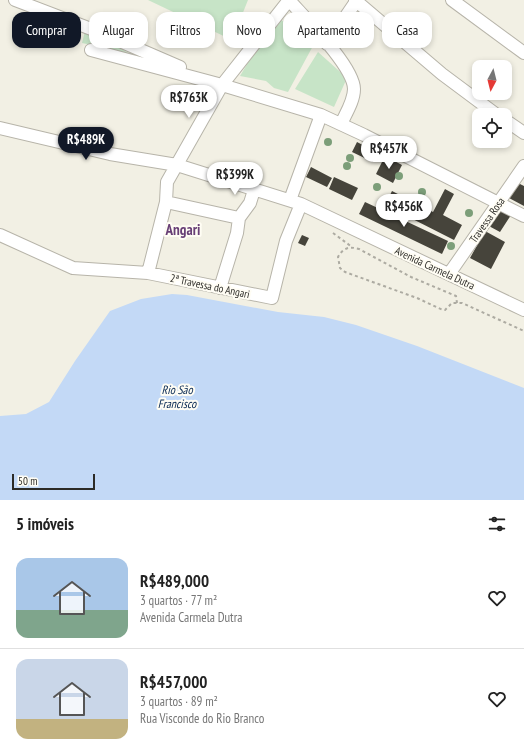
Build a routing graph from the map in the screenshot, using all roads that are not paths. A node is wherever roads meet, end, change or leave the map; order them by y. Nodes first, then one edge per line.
1 (15, 0) edge
2 (289, 0) edge
3 (356, 0) edge
4 (452, 0) edge
5 (299, 12) edge
6 (348, 12) edge
7 (330, 48) edge
8 (91, 50) dead end
9 (524, 53) edge
10 (222, 85) junction
11 (488, 108) edge
12 (321, 115) junction
13 (341, 124) junction
14 (512, 124) edge
15 (0, 128) edge
16 (524, 132) edge
17 (177, 165) junction
18 (524, 166) edge
19 (254, 190) junction
20 (166, 202) junction
21 (295, 202) junction
22 (499, 203) junction
23 (524, 216) edge
24 (239, 218) junction
25 (0, 235) edge
26 (148, 273) junction
27 (449, 274) junction
28 (220, 288) junction
29 (524, 310) edge

1 - 10 street
2 - 5 street
2 - 10 street
3 - 6 street
3 - 11 street
4 - 9 street
7 - 13 street
8 - 10 street
10 - 12 street
10 - 17 street
12 - 13 street
12 - 21 street
13 - 22 street
14 - 16 street
15 - 17 street, Avenida Carmela Dutra
17 - 19 street, Avenida Carmela Dutra
17 - 20 street
18 - 22 street, Travessa Rosa
19 - 21 street, Avenida Carmela Dutra
19 - 24 street
20 - 24 street
20 - 26 street
21 - 27 street, Avenida Carmela Dutra
21 - 28 street, 2ª Travessa do Angari
22 - 23 street
22 - 27 street, Travessa Rosa
24 - 28 street
25 - 26 street, 2ª Travessa do Angari
26 - 28 street, 2ª Travessa do Angari
27 - 29 street, Avenida Carmela Dutra

